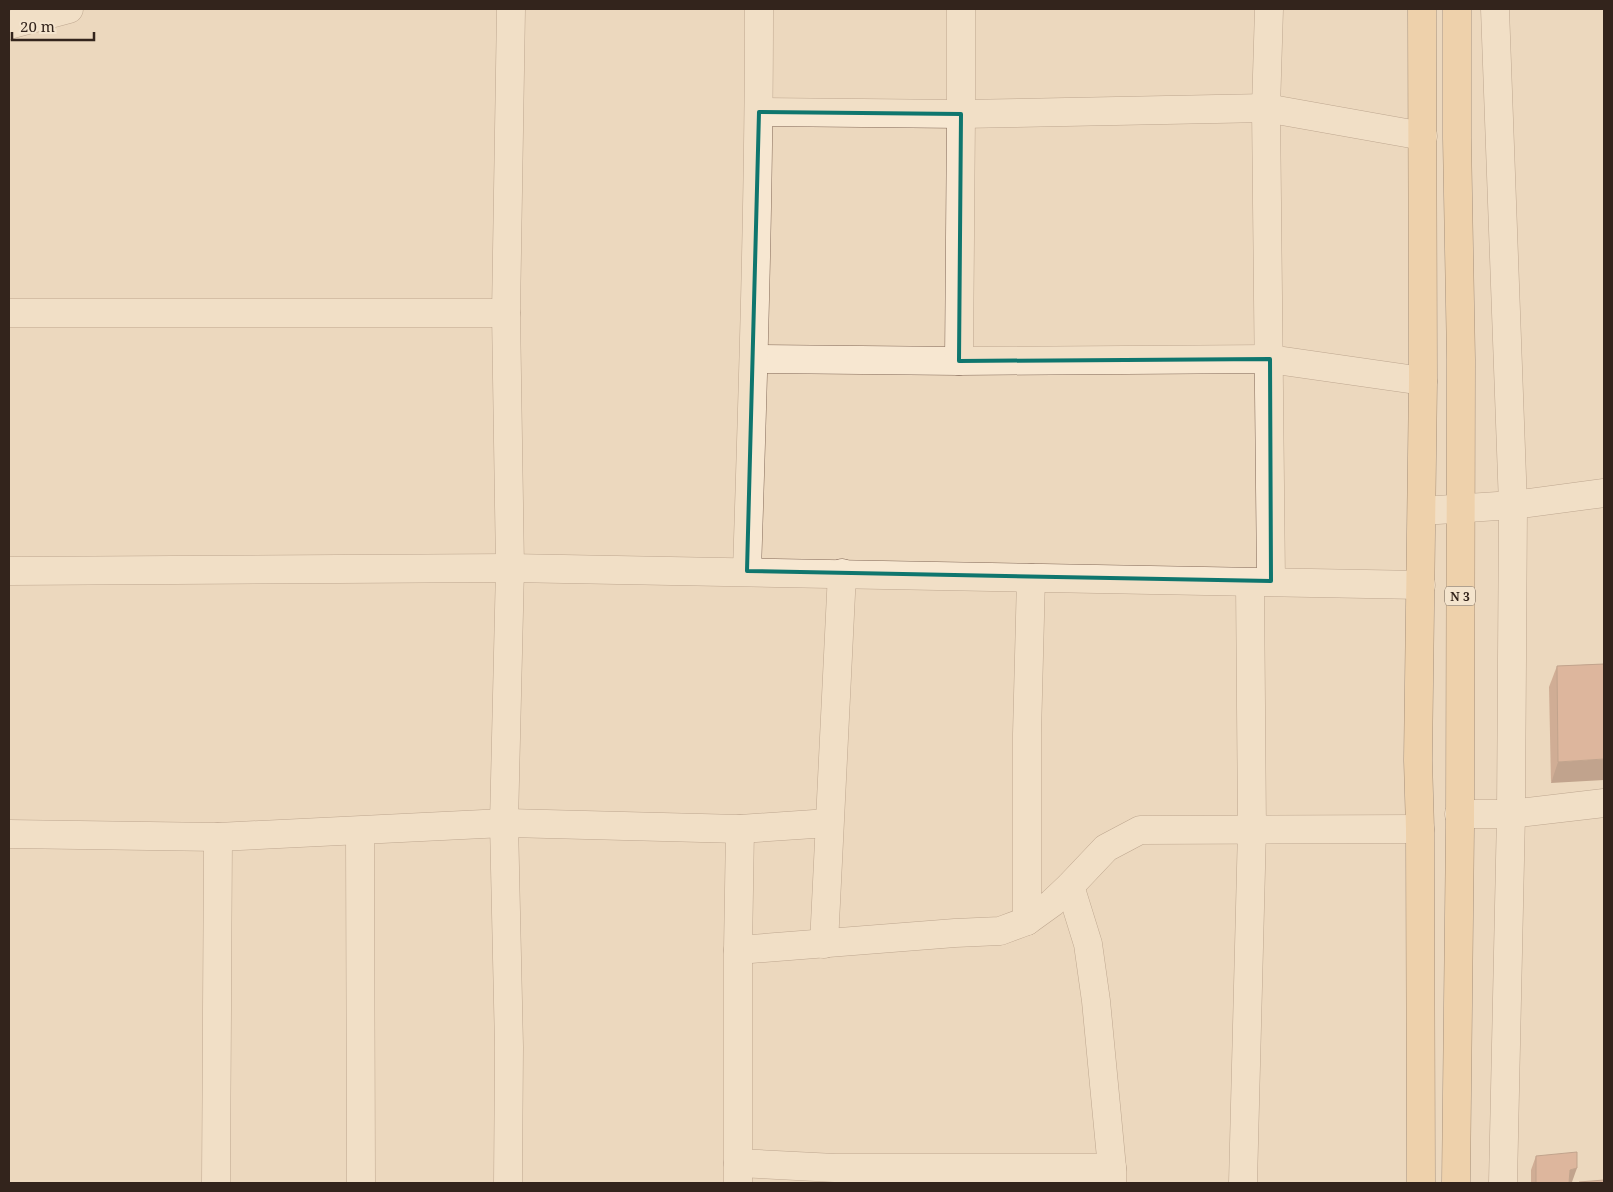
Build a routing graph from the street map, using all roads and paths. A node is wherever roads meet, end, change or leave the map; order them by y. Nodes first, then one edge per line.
1 (69, 9) edge
2 (511, 9) edge
3 (759, 9) edge
4 (961, 9) edge
5 (1269, 9) edge
6 (1422, 9) edge
7 (1457, 9) edge
8 (1495, 9) edge
9 (9, 25) edge
10 (1266, 108) junction
11 (759, 112) junction
12 (962, 114) junction
13 (1423, 136) junction
14 (9, 313) edge
15 (506, 313) junction
16 (754, 359) junction
17 (1270, 359) junction
18 (959, 361) junction
19 (1423, 381) junction
20 (1604, 493) edge
21 (1513, 505) junction
22 (1460, 509) junction
23 (1422, 511) junction
24 (510, 568) junction
25 (747, 571) junction
26 (9, 572) edge
27 (842, 573) junction
28 (1032, 578) junction
29 (1260, 582) junction
30 (1421, 585) junction
31 (1604, 803) edge
32 (1459, 814) junction
33 (1511, 814) junction
34 (504, 823) junction
35 (829, 824) junction
36 (1420, 828) junction
37 (740, 829) junction
38 (1252, 829) junction
39 (360, 831) junction
40 (9, 834) edge
41 (218, 837) junction
42 (1070, 886) junction
43 (1027, 921) junction
44 (824, 944) junction
45 (738, 950) junction
46 (738, 1173) edge
47 (835, 1176) edge
48 (1026, 1176) edge
49 (1112, 1176) edge
50 (216, 1183) edge
51 (361, 1183) edge
52 (508, 1183) edge
53 (1243, 1183) edge
54 (1421, 1183) edge
55 (1456, 1183) edge
56 (1503, 1183) edge

1 - 9 street
2 - 15 street
3 - 11 street
4 - 12 street
5 - 10 street
6 - 13 main road
7 - 22 main road, N 3
8 - 21 street
10 - 12 street
10 - 13 street
10 - 17 street
11 - 12 street
11 - 16 street
12 - 18 street
13 - 19 main road
14 - 15 street
15 - 24 street
16 - 18 street
16 - 25 street
17 - 18 street
17 - 19 street
17 - 29 street
19 - 23 main road
20 - 21 street
21 - 22 street
21 - 33 street
22 - 23 street
22 - 32 main road, N 3
23 - 30 main road
24 - 25 street
24 - 26 street
24 - 34 street
25 - 27 street
27 - 28 street
27 - 35 street
28 - 29 street
28 - 43 street
29 - 30 street
29 - 38 street
30 - 36 main road
31 - 33 street
32 - 33 street
32 - 55 main road, N 3
33 - 56 street
34 - 37 street
34 - 39 street
34 - 52 street
35 - 37 street
35 - 44 street
36 - 38 street
36 - 54 main road
37 - 45 street
38 - 42 street
38 - 53 street
39 - 41 street
39 - 51 street
40 - 41 street
41 - 50 street
42 - 43 street
42 - 49 street
43 - 44 street
44 - 45 street
45 - 46 street
46 - 47 street
47 - 48 street
48 - 49 street

